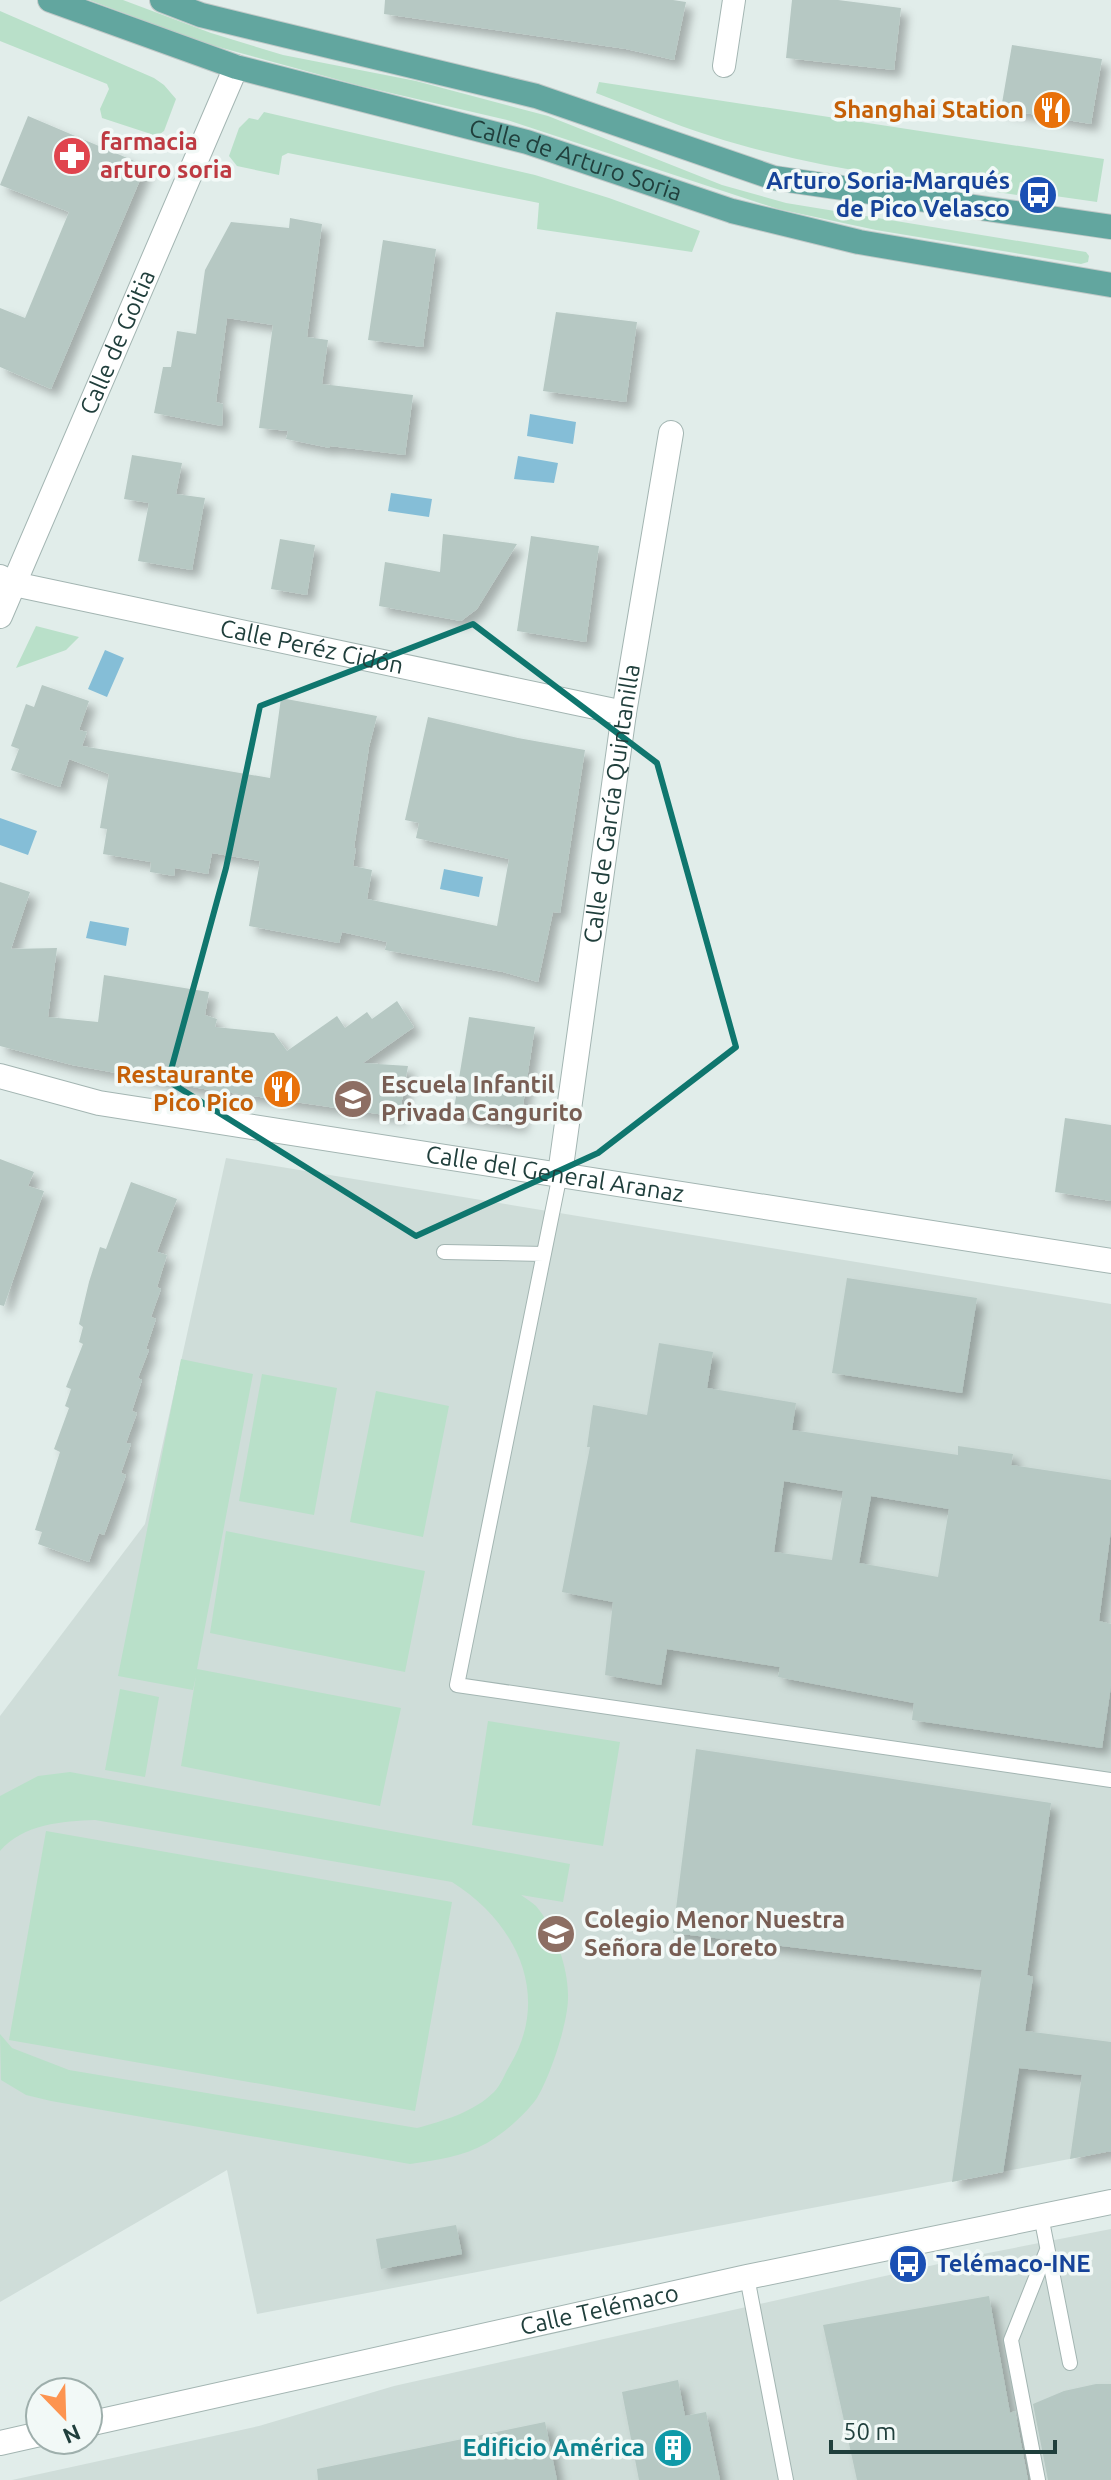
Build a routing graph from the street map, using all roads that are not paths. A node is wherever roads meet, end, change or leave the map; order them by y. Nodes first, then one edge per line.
1 (50, 0) edge
2 (162, 0) edge
3 (734, 0) edge
4 (724, 66) dead end
5 (236, 67) junction
6 (1111, 227) edge
7 (1111, 285) edge
8 (671, 433) dead end
9 (7, 580) edge
10 (0, 616) edge
11 (624, 713) junction
12 (0, 1076) edge
13 (560, 1174) junction
14 (444, 1252) dead end
15 (544, 1254) junction
16 (1111, 1261) edge
17 (1111, 1780) edge
18 (1111, 2202) edge
19 (1041, 2216) junction
20 (1047, 2250) junction
21 (747, 2277) junction
22 (1070, 2363) dead end
23 (104, 2420) edge
24 (24, 2438) edge
25 (0, 2443) edge
26 (786, 2480) edge
27 (1038, 2480) edge

1 - 5 main road, Calle de Arturo Soria
2 - 6 main road, Calle de Arturo Soria
3 - 4 street
5 - 7 main road, Calle de Arturo Soria
5 - 9 street, Calle de Goitia
8 - 11 street, Calle de García Quintanilla
9 - 10 street, Calle de Goitia
9 - 11 street, Calle Peréz Cidón
11 - 13 street, Calle de García Quintanilla
12 - 13 street, Calle del General Aranaz
13 - 15 lane
13 - 16 street, Calle del General Aranaz
14 - 15 lane
15 - 17 lane
18 - 19 street, Calle Telémaco
19 - 20 lane
19 - 21 street, Calle Telémaco
20 - 22 lane
20 - 27 lane
21 - 23 street, Calle Telémaco
21 - 26 lane
24 - 25 street

